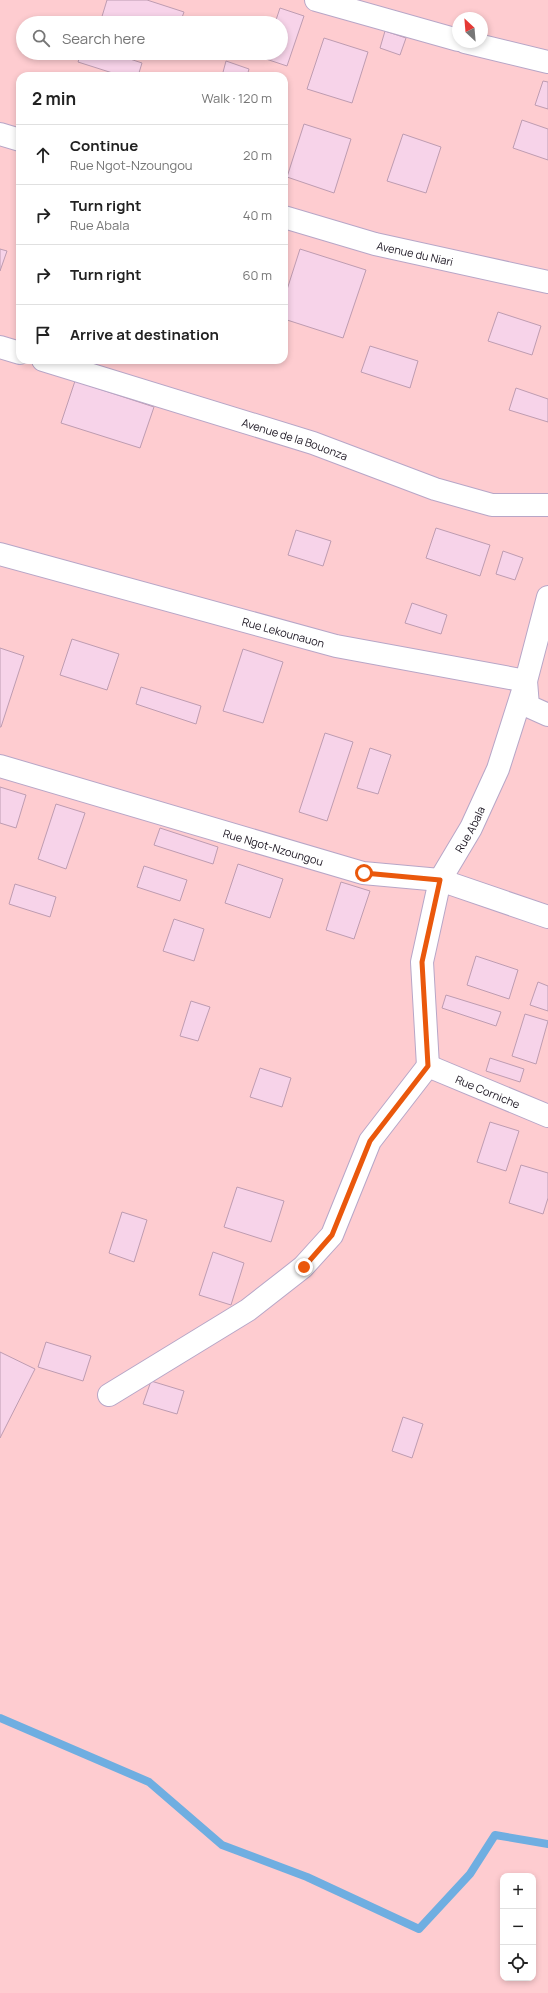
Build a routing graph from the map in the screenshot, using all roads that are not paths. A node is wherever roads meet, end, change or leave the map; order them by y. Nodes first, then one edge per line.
1 (316, 0) edge
2 (452, 38) edge
3 (488, 48) edge
4 (548, 62) edge
5 (0, 134) edge
6 (16, 139) edge
7 (288, 218) edge
8 (548, 282) edge
9 (0, 347) edge
10 (16, 352) edge
11 (56, 364) edge
12 (548, 505) edge
13 (0, 554) edge
14 (548, 597) edge
15 (526, 681) junction
16 (548, 715) edge
17 (0, 766) edge
18 (440, 880) junction
19 (548, 917) edge
20 (428, 1066) junction
21 (548, 1116) edge
22 (110, 1395) dead end

1 - 2 street
3 - 4 street
5 - 6 street
7 - 8 street, Avenue du Niari
9 - 10 street
11 - 12 street, Avenue de la Bouonza
13 - 15 street, Rue Lekounauon
14 - 15 street, Rue Abala
15 - 16 street
15 - 18 street, Rue Abala
17 - 18 street, Rue Ngot-Nzoungou
18 - 19 street, Rue Ngot-Nzoungou
18 - 20 street, Rue Abala
20 - 21 street, Rue Corniche
20 - 22 street

